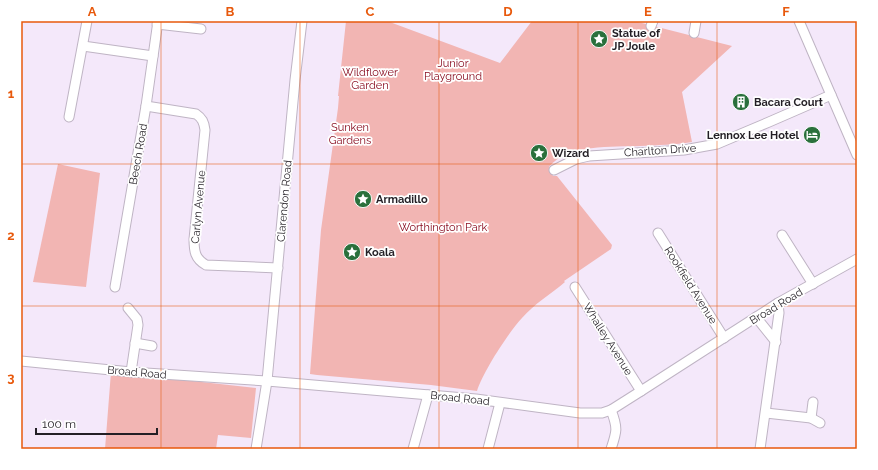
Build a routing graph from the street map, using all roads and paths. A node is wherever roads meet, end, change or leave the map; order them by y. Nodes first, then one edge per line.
1 (87, 21) edge
2 (302, 21) edge
3 (696, 21) edge
4 (799, 21) edge
5 (158, 23) edge
6 (201, 29) dead end
7 (694, 33) dead end
8 (83, 46) junction
9 (153, 56) junction
10 (831, 95) junction
11 (146, 106) junction
12 (69, 117) dead end
13 (857, 155) edge
14 (554, 170) dead end
15 (658, 233) dead end
16 (782, 235) dead end
17 (857, 259) edge
18 (278, 268) junction
19 (813, 284) junction
20 (114, 287) dead end
21 (575, 287) dead end
22 (778, 303) junction
23 (128, 308) dead end
24 (756, 317) junction
25 (724, 338) junction
26 (776, 342) junction
27 (135, 343) junction
28 (152, 346) dead end
29 (21, 361) edge
30 (130, 372) junction
31 (266, 380) junction
32 (641, 391) junction
33 (428, 395) junction
34 (813, 402) dead end
35 (500, 403) junction
36 (610, 410) junction
37 (766, 413) junction
38 (811, 418) junction
39 (820, 423) dead end
40 (256, 449) edge
41 (413, 449) edge
42 (488, 449) edge
43 (611, 449) edge
44 (760, 449) edge

1 - 8 street
2 - 18 street, Clarendon Road
3 - 7 street
4 - 10 street
5 - 6 street
5 - 9 street, Beech Road
8 - 9 street
8 - 12 street
9 - 11 street, Beech Road
10 - 13 street
10 - 14 street, Charlton Drive
11 - 18 street, Carlyn Avenue
11 - 20 street, Beech Road
15 - 25 street, Rookfield Avenue
16 - 19 street
17 - 19 street, Broad Road
18 - 31 street, Clarendon Road
19 - 22 street, Broad Road
21 - 32 street, Whalley Avenue
22 - 24 street, Broad Road
22 - 26 street
23 - 27 street
24 - 25 street, Broad Road
24 - 26 street
25 - 32 street, Broad Road
26 - 37 street
27 - 28 street
27 - 30 street
29 - 30 street, Broad Road
30 - 31 street, Broad Road
31 - 33 street, Broad Road
31 - 40 street, Clarendon Road
32 - 36 street, Broad Road
33 - 35 street, Broad Road
33 - 41 street
34 - 38 street
35 - 36 street, Broad Road
35 - 42 street
36 - 43 street
37 - 38 street
37 - 44 street
38 - 39 street

